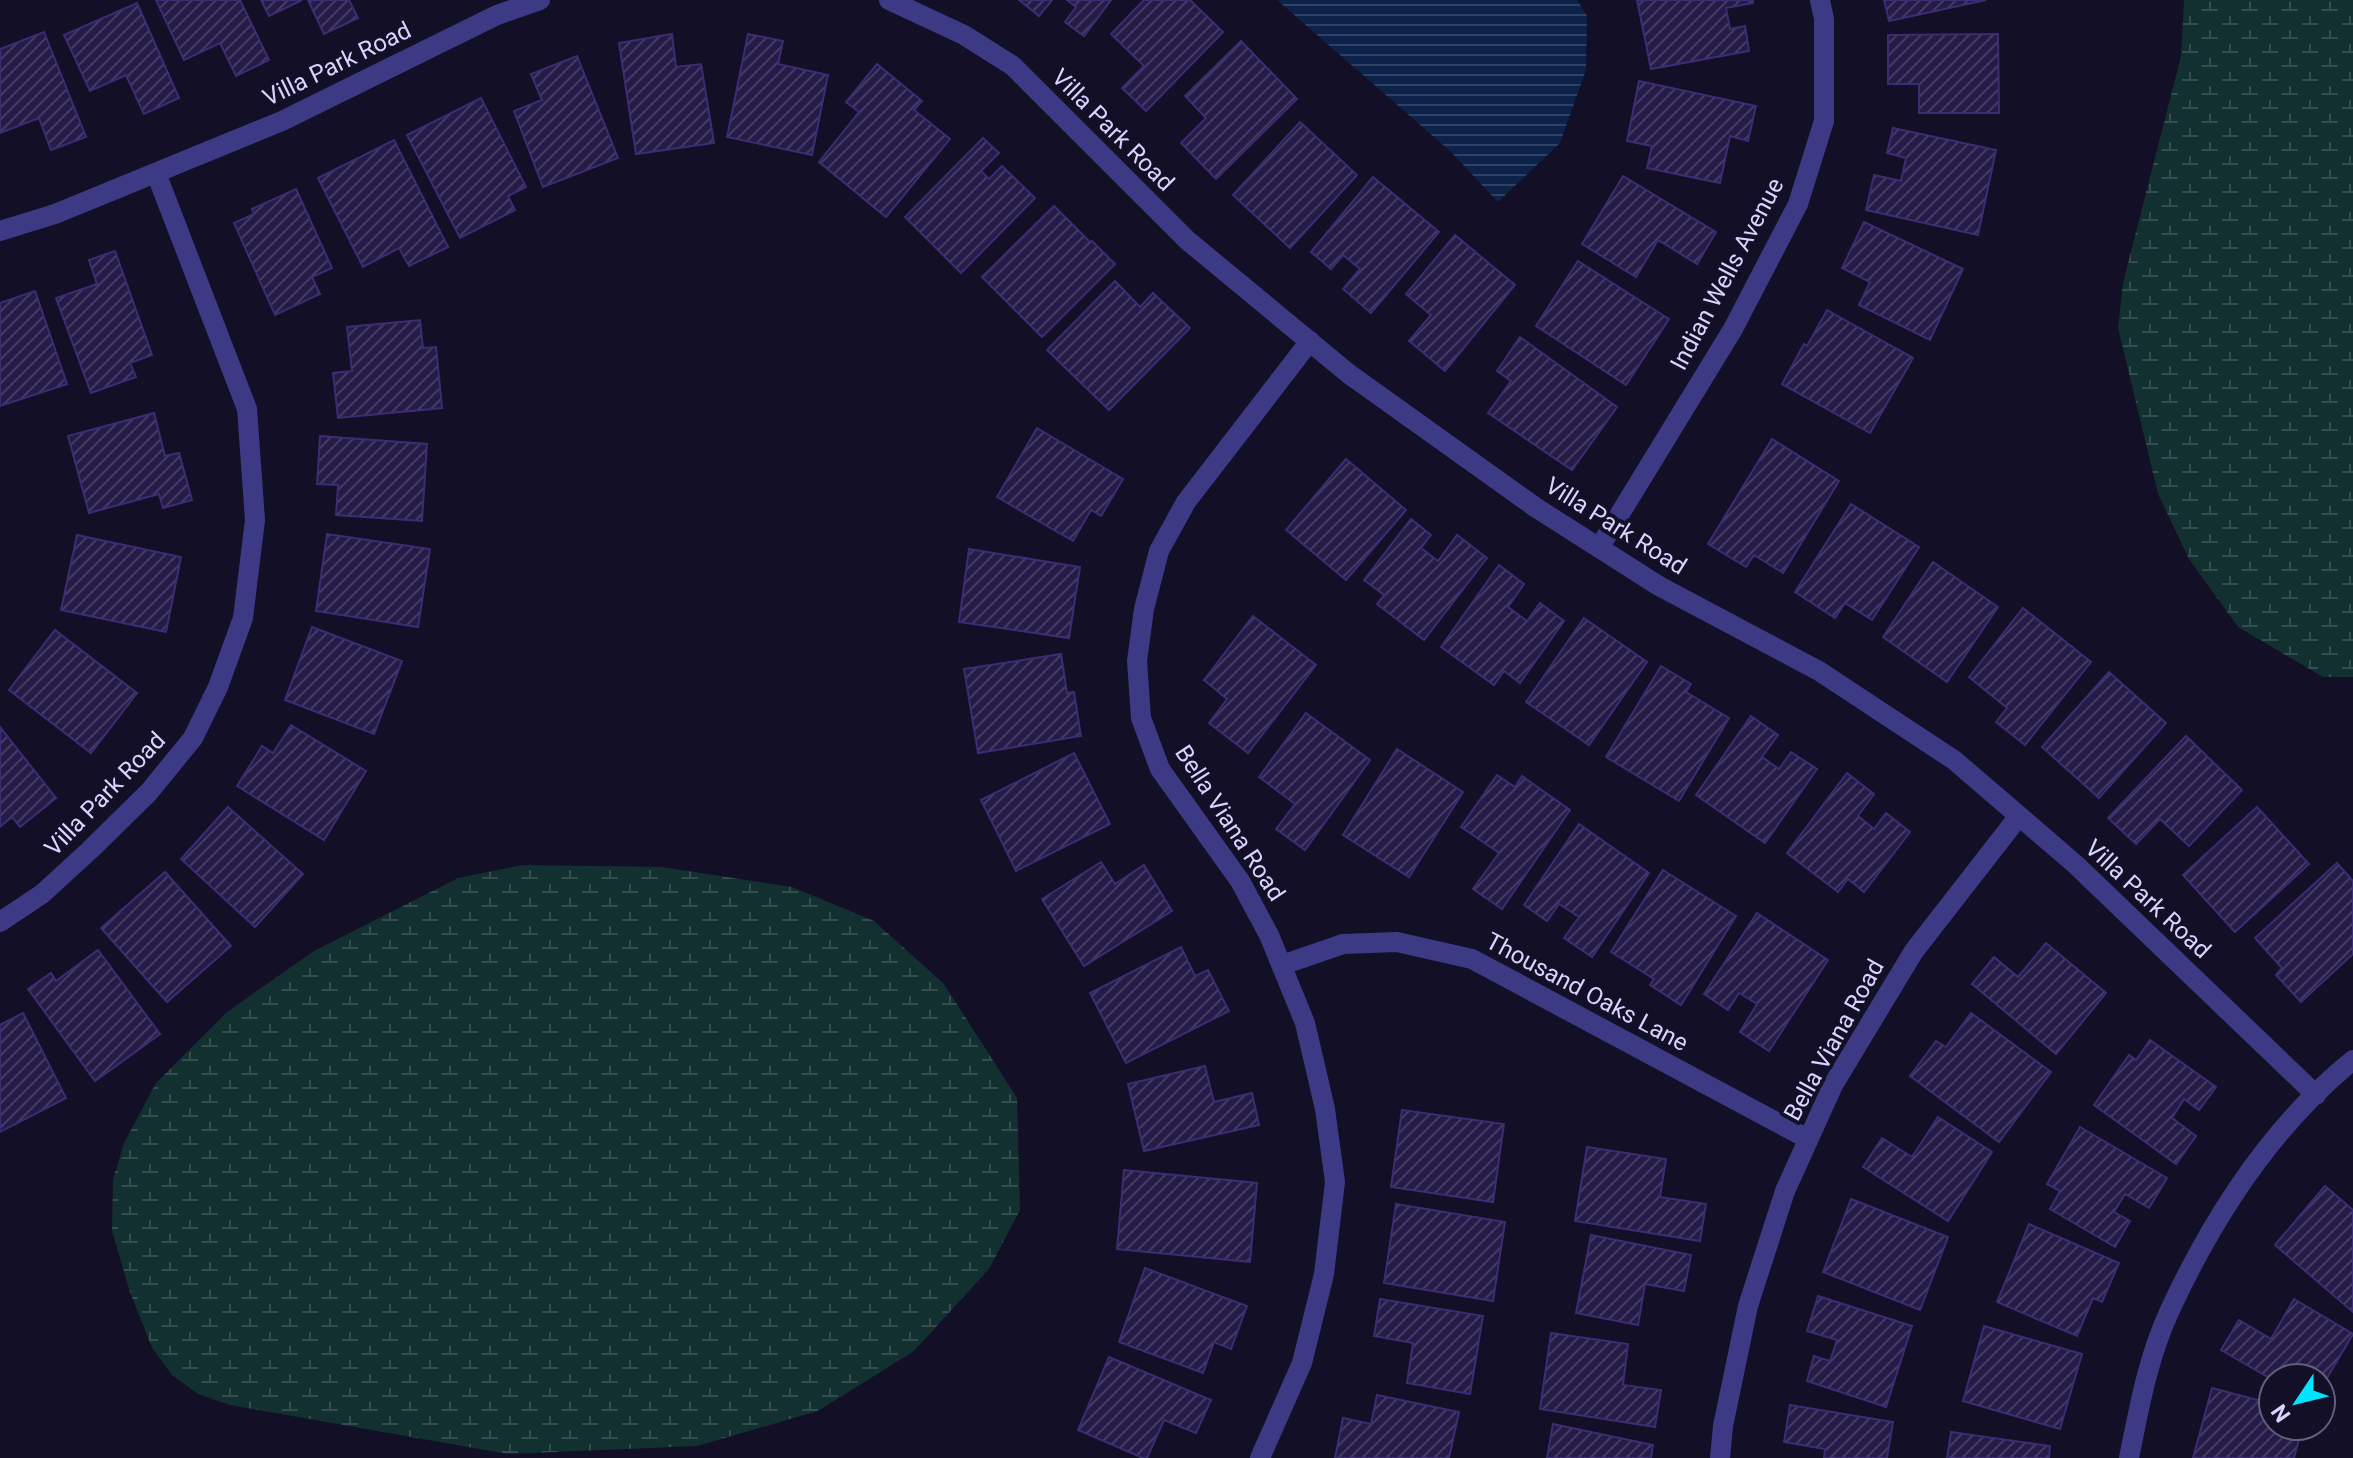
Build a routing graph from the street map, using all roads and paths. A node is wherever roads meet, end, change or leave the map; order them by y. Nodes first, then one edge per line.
1 (540, 0) edge
2 (889, 0) edge
3 (1820, 0) edge
4 (156, 173) junction
5 (0, 231) edge
6 (1310, 341) junction
7 (1599, 548) junction
8 (2019, 816) junction
9 (0, 922) edge
10 (1282, 965) junction
11 (2353, 1060) edge
12 (2316, 1095) junction
13 (1808, 1139) junction
14 (1260, 1458) edge
15 (1720, 1458) edge
16 (2129, 1458) edge

1 - 4 street, Villa Park Road
2 - 6 street, Villa Park Road
3 - 7 street, Indian Wells Avenue
4 - 5 street, Villa Park Road
4 - 9 street, Villa Park Road
6 - 7 street, Villa Park Road
6 - 10 street, Bella Viana Road
7 - 8 street, Villa Park Road
8 - 12 street, Villa Park Road
8 - 13 street, Bella Viana Road
10 - 13 street, Thousand Oaks Lane
10 - 14 street, Bella Viana Road
11 - 12 street
12 - 16 street
13 - 15 street, Bella Viana Road

